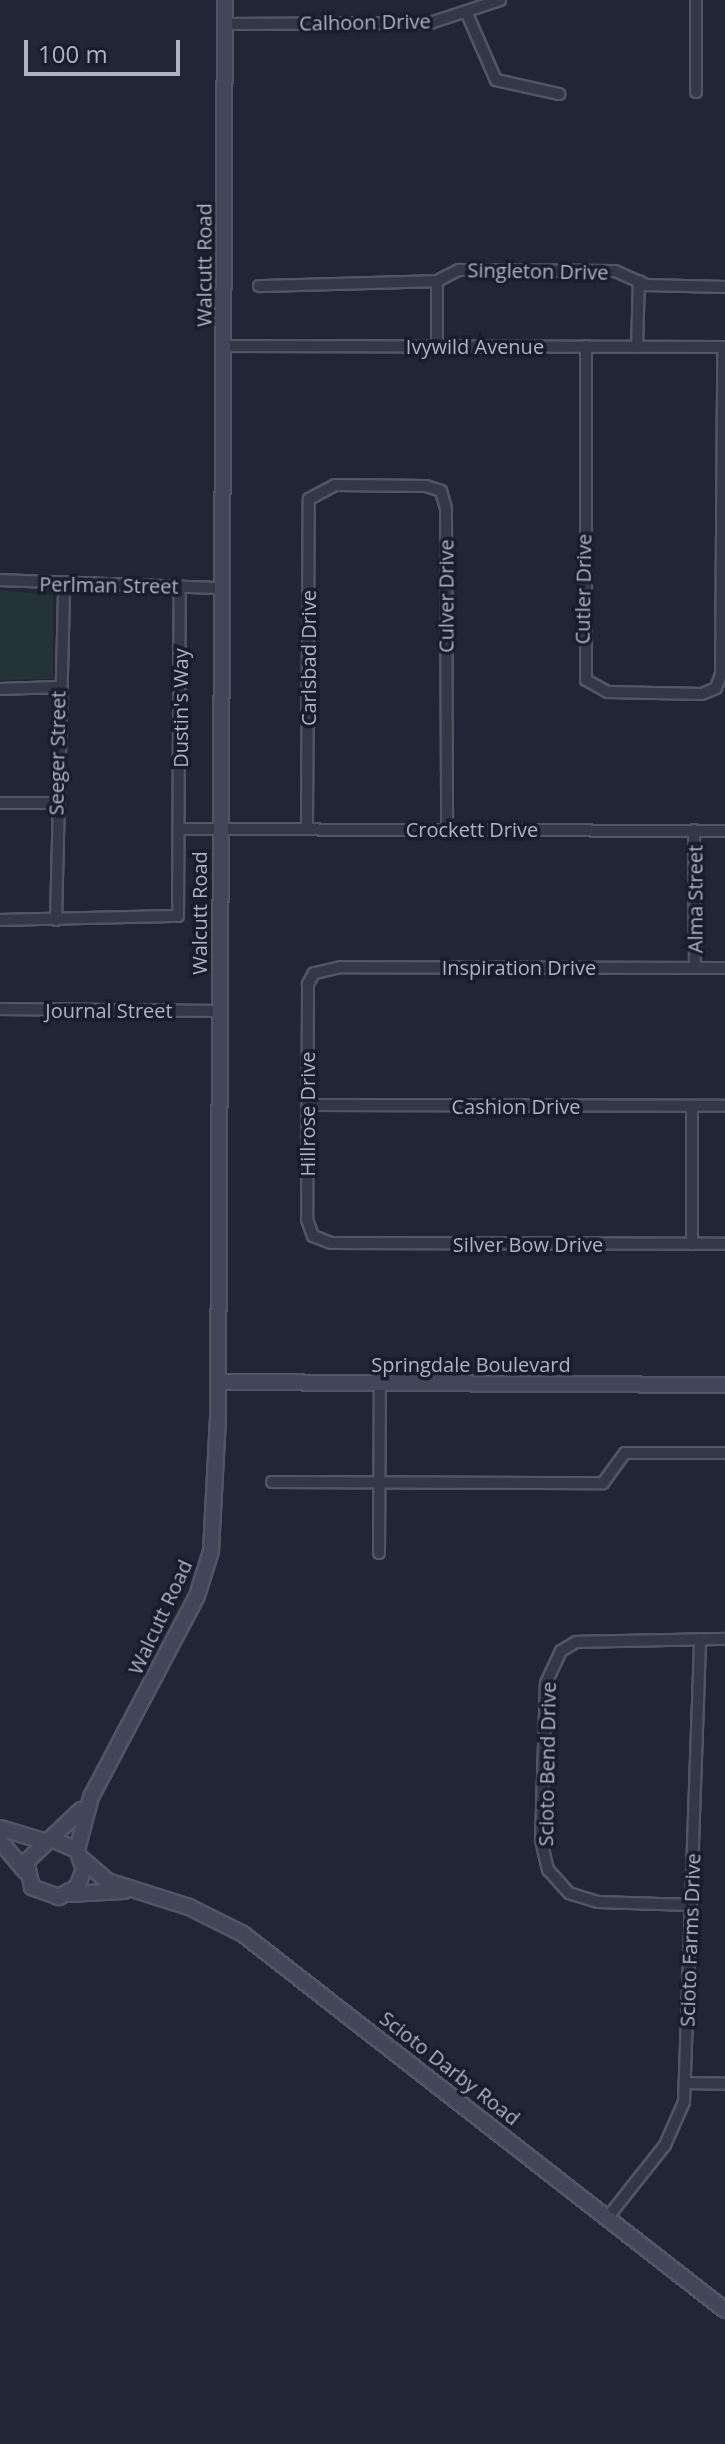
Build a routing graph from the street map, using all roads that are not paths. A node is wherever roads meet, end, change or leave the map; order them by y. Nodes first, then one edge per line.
1 (225, 0) edge
2 (500, 0) edge
3 (696, 0) edge
4 (468, 16) junction
5 (225, 24) junction
6 (696, 92) dead end
7 (559, 94) dead end
8 (437, 281) junction
9 (639, 281) junction
10 (259, 286) dead end
11 (725, 287) edge
12 (224, 346) junction
13 (437, 346) junction
14 (586, 346) junction
15 (637, 347) junction
16 (724, 347) edge
17 (316, 490) joint
18 (0, 580) edge
19 (64, 586) junction
20 (180, 587) junction
21 (219, 588) junction
22 (58, 687) junction
23 (0, 689) edge
24 (0, 803) edge
25 (57, 803) junction
26 (307, 828) junction
27 (179, 829) junction
28 (219, 829) junction
29 (447, 829) junction
30 (694, 830) junction
31 (725, 831) edge
32 (0, 920) edge
33 (56, 920) junction
34 (695, 968) junction
35 (725, 968) edge
36 (314, 973) joint
37 (0, 1009) edge
38 (218, 1011) junction
39 (308, 1105) junction
40 (692, 1106) junction
41 (725, 1106) edge
42 (331, 1243) joint
43 (692, 1244) junction
44 (725, 1244) edge
45 (218, 1382) junction
46 (380, 1384) junction
47 (725, 1385) edge
48 (725, 1453) edge
49 (272, 1482) dead end
50 (379, 1482) junction
51 (379, 1553) dead end
52 (700, 1639) junction
53 (725, 1639) edge
54 (91, 1797) junction
55 (0, 1828) edge
56 (47, 1840) junction
57 (0, 1841) edge
58 (80, 1854) junction
59 (25, 1871) junction
60 (132, 1890) junction
61 (69, 1894) junction
62 (691, 1905) junction
63 (686, 2083) junction
64 (725, 2084) edge
65 (608, 2217) junction
66 (725, 2310) edge

1 - 5 street, Walcutt Road
2 - 4 street, Calhoon Drive
3 - 6 street
4 - 5 street, Calhoon Drive
4 - 7 street
5 - 12 street, Walcutt Road
8 - 9 street, Singleton Drive
8 - 10 street, Singleton Drive
8 - 13 street, Singleton Drive
9 - 11 street, Singleton Drive
9 - 15 street
12 - 13 street, Ivywild Avenue
12 - 21 street, Walcutt Road
13 - 14 street, Ivywild Avenue
14 - 15 street, Ivywild Avenue
14 - 16 street, Cutler Drive
15 - 16 street, Ivywild Avenue
17 - 26 street, Carlsbad Drive
17 - 29 street, Culver Drive
18 - 19 street, Perlman Street
19 - 20 street, Perlman Street
19 - 22 street, Seeger Street
20 - 21 street, Perlman Street
20 - 27 street, Dustin's Way
21 - 28 street, Walcutt Road
22 - 23 street
22 - 25 street, Seeger Street
24 - 25 street
25 - 33 street, Seeger Street
26 - 28 street, Crockett Drive
26 - 29 street, Crockett Drive
27 - 28 street
27 - 33 street, Dustin's Way
28 - 38 street, Walcutt Road
29 - 30 street, Crockett Drive
30 - 31 street, Crockett Drive
30 - 34 street, Alma Street
32 - 33 street
34 - 35 street, Inspiration Drive
34 - 36 street, Inspiration Drive
36 - 39 street, Hillrose Drive
37 - 38 street, Journal Street
38 - 45 street, Walcutt Road
39 - 40 street, Cashion Drive
39 - 42 street, Hillrose Drive
40 - 41 street, Cashion Drive
40 - 43 street
42 - 43 street, Silver Bow Drive
43 - 44 street, Silver Bow Drive
45 - 46 street, Springdale Boulevard
45 - 54 street, Walcutt Road
46 - 47 street, Springdale Boulevard
46 - 50 street
48 - 50 street
49 - 50 street
50 - 51 street
52 - 53 street
52 - 62 street, Scioto Farms Drive
52 - 62 street, Scioto Bend Drive
54 - 56 street, Walcutt Road
54 - 58 street, Walcutt Road
55 - 56 street
56 - 58 street
56 - 59 street
57 - 59 street
58 - 60 street, Scioto Darby Road
58 - 61 street
59 - 61 street
60 - 61 street, Scioto Darby Road
60 - 65 street, Scioto Darby Road
62 - 63 street, Scioto Farms Drive
63 - 64 street
63 - 65 street, Scioto Farms Drive
65 - 66 street, Scioto Darby Road

